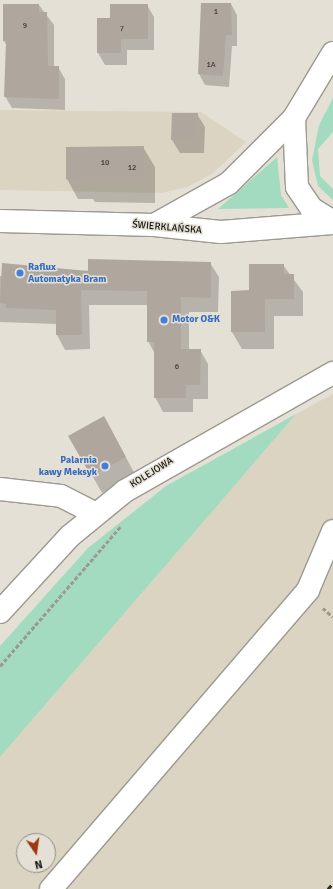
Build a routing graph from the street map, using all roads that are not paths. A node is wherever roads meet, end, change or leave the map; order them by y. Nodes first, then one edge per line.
1 (333, 53) edge
2 (294, 118) junction
3 (0, 221) edge
4 (333, 222) edge
5 (154, 225) junction
6 (333, 373) edge
7 (0, 489) edge
8 (95, 513) junction
9 (333, 531) edge
10 (0, 612) edge
11 (50, 889) edge

1 - 2 main road
2 - 4 main road
2 - 5 main road
3 - 5 main road, ŚWIERKLAŃSKA
4 - 5 main road, ŚWIERKLAŃSKA
6 - 8 main road, KOLEJOWA
7 - 8 main road
8 - 10 main road, KOLEJOWA
9 - 11 main road

